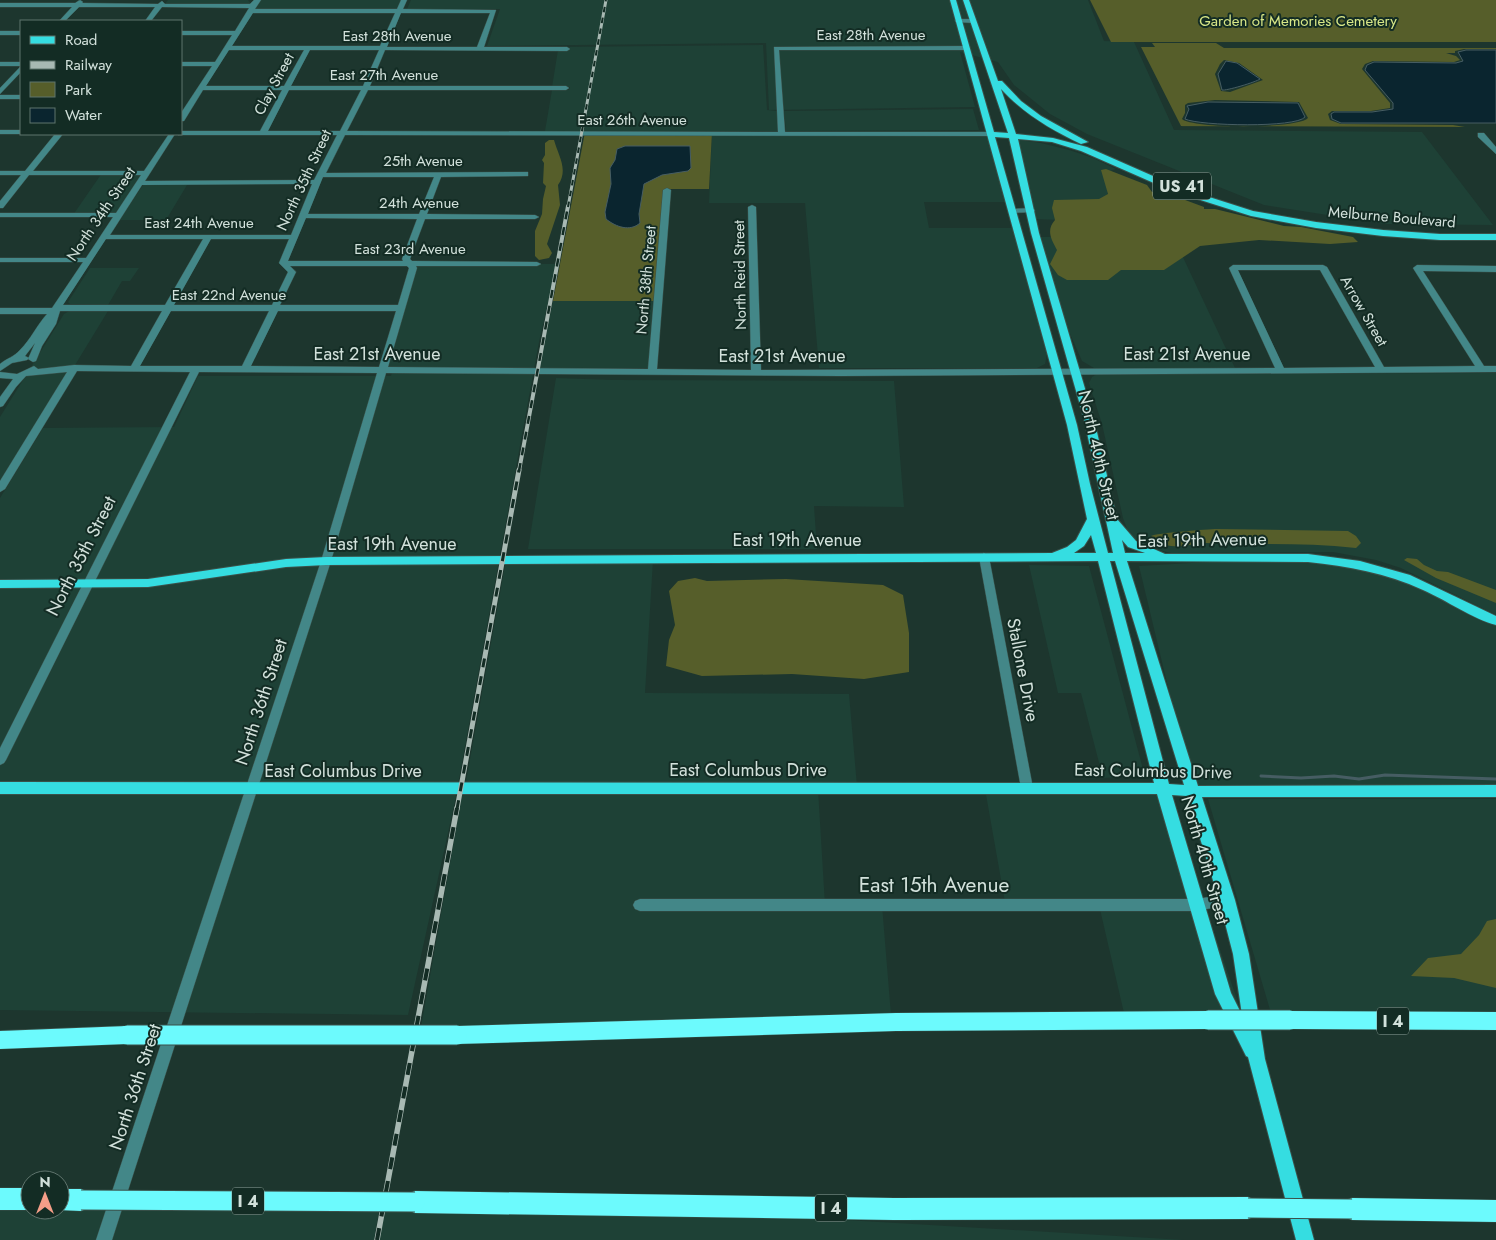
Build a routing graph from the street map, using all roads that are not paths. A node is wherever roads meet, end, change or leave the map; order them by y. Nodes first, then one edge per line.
1 (82, 0) edge
2 (165, 0) edge
3 (404, 0) edge
4 (953, 0) edge
5 (966, 0) edge
6 (1, 2) edge
7 (254, 4) edge
8 (76, 6) junction
9 (160, 6) junction
10 (400, 11) junction
11 (63, 20) edge
12 (149, 20) edge
13 (958, 21) junction
14 (973, 21) junction
15 (182, 33) edge
16 (237, 33) junction
17 (0, 34) edge
18 (20, 34) edge
19 (228, 48) junction
20 (308, 48) junction
21 (382, 48) junction
22 (480, 48) junction
23 (966, 48) junction
24 (567, 49) dead end
25 (0, 64) edge
26 (20, 64) edge
27 (182, 64) edge
28 (216, 64) junction
29 (20, 69) edge
30 (995, 79) junction
31 (201, 88) junction
32 (288, 88) junction
33 (566, 88) dead end
34 (364, 89) junction
35 (0, 92) edge
36 (0, 96) edge
37 (20, 97) edge
38 (187, 97) dead end
39 (195, 98) junction
40 (182, 118) edge
41 (0, 132) edge
42 (20, 132) edge
43 (182, 133) edge
44 (263, 133) junction
45 (1012, 133) junction
46 (342, 134) junction
47 (782, 134) junction
48 (990, 134) junction
49 (1481, 134) dead end
50 (58, 135) edge
51 (171, 135) edge
52 (1082, 142) junction
53 (1496, 152) edge
54 (0, 173) edge
55 (28, 173) junction
56 (147, 173) junction
57 (525, 174) dead end
58 (438, 175) junction
59 (320, 179) junction
60 (141, 183) junction
61 (667, 190) dead end
62 (0, 206) edge
63 (752, 207) dead end
64 (1031, 210) junction
65 (1013, 211) junction
66 (0, 215) edge
67 (118, 215) junction
68 (304, 216) junction
69 (422, 217) junction
70 (535, 217) dead end
71 (1287, 218) junction
72 (104, 237) junction
73 (208, 237) junction
74 (295, 237) junction
75 (1496, 237) edge
76 (0, 260) edge
77 (89, 260) junction
78 (283, 263) junction
79 (410, 263) junction
80 (537, 264) dead end
81 (1496, 269) edge
82 (1037, 300) junction
83 (1054, 300) junction
84 (168, 308) junction
85 (275, 308) junction
86 (401, 308) junction
87 (56, 309) junction
88 (0, 311) edge
89 (17, 358) junction
90 (34, 362) junction
91 (71, 369) junction
92 (134, 369) junction
93 (1381, 369) junction
94 (1481, 369) junction
95 (1496, 369) edge
96 (195, 370) junction
97 (245, 370) junction
98 (384, 370) junction
99 (1281, 370) junction
100 (1, 371) edge
101 (1075, 371) junction
102 (652, 372) junction
103 (756, 372) junction
104 (1058, 372) junction
105 (26, 374) junction
106 (0, 404) edge
107 (0, 489) edge
108 (1110, 518) junction
109 (1093, 519) junction
110 (984, 557) junction
111 (1049, 558) junction
112 (1103, 558) junction
113 (1120, 558) junction
114 (1172, 558) junction
115 (326, 561) junction
116 (0, 584) edge
117 (86, 585) junction
118 (1496, 621) edge
119 (0, 760) edge
120 (0, 788) edge
121 (1027, 788) junction
122 (1163, 789) junction
123 (251, 790) junction
124 (1192, 790) junction
125 (1496, 791) edge
126 (1227, 900) junction
127 (640, 905) dead end
128 (1197, 905) junction
129 (1496, 1022) edge
130 (0, 1032) edge
131 (128, 1035) junction
132 (0, 1040) edge
133 (1256, 1059) junction
134 (0, 1199) edge
135 (20, 1199) edge
136 (70, 1200) edge
137 (1496, 1211) edge
138 (104, 1240) edge
139 (1305, 1240) edge

1 - 8 street
2 - 9 street
3 - 10 street, North 35th Street
4 - 13 main road, North 40th Street
5 - 14 main road, North 40th Street / US 41
6 - 8 street
7 - 9 street
7 - 10 street
7 - 16 street
8 - 9 street
8 - 11 street
9 - 12 street
10 - 21 street, North 35th Street
10 - 22 street
13 - 14 street
13 - 23 main road, North 40th Street
14 - 30 main road, North 40th Street / US 41
15 - 16 street
16 - 19 street
17 - 18 street
19 - 20 street, East 28th Avenue
19 - 28 street
20 - 21 street, East 28th Avenue
20 - 32 street, Clay Street
21 - 22 street, East 28th Avenue
21 - 34 street, North 35th Street
22 - 24 street, East 28th Avenue
23 - 47 street, East 28th Avenue
23 - 48 main road, North 40th Street
25 - 26 street
27 - 28 street
28 - 31 street
29 - 35 street
30 - 45 main road, North 40th Street
30 - 52 main road, Melburne Boulevard / US 41
31 - 32 street, East 27th Avenue
31 - 39 street
32 - 34 street, East 27th Avenue
32 - 44 street, Clay Street
33 - 34 street, East 27th Avenue
34 - 46 street, North 35th Street
36 - 37 street
38 - 39 street
39 - 40 street
41 - 42 street
43 - 44 street, East 26th Avenue
44 - 46 street, East 26th Avenue
45 - 48 main road, Melburne Boulevard / US 41
45 - 52 main road
45 - 64 main road, North 40th Street
45 - 71 main road, Melburne Boulevard / US 41
46 - 47 street, East 26th Avenue
46 - 59 street, North 35th Street
47 - 48 street, East 26th Avenue
48 - 65 main road, North 40th Street
49 - 53 street
50 - 55 street
51 - 56 street, North 34th Street
52 - 71 main road, Melburne Boulevard / US 41
54 - 55 street
55 - 56 street
55 - 62 street
56 - 60 street, North 34th Street
57 - 58 street, 25th Avenue
58 - 59 street, 25th Avenue
58 - 69 street, North 36th Street
59 - 60 street, 25th Avenue
59 - 68 street, North 35th Street
60 - 67 street, North 34th Street
61 - 102 street, North 38th Street
63 - 103 street, North Reid Street
64 - 65 street
64 - 83 main road, North 40th Street
65 - 82 main road, North 40th Street
66 - 67 street, East 24th Avenue
67 - 72 street, North 34th Street
68 - 69 street, 24th Avenue
68 - 74 street, North 35th Street
69 - 70 street, 24th Avenue
69 - 79 street, North 36th Street
71 - 75 main road, Melburne Boulevard / US 41
72 - 73 street, East 24th Avenue
72 - 77 street, North 34th Street
73 - 74 street, East 24th Avenue
73 - 84 street
74 - 78 street, North 35th Street
76 - 77 street
77 - 87 street, North 34th Street
78 - 79 street, East 23rd Avenue
78 - 85 street
79 - 80 street, East 23rd Avenue
79 - 86 street, North 36th Street
81 - 94 street
82 - 83 main road
82 - 104 main road, North 40th Street
83 - 101 main road, North 40th Street
84 - 85 street, East 22nd Avenue
84 - 87 street, East 22nd Avenue
84 - 92 street
85 - 86 street, East 22nd Avenue
85 - 97 street
86 - 98 street, North 36th Street
87 - 88 street, East 22nd Avenue
87 - 89 street, North 34th Street
87 - 90 street, North 34th Street
89 - 90 street, East 21st Avenue
89 - 100 street
90 - 91 street, East 21st Avenue
90 - 105 street, North 34th Street
91 - 92 street, East 21st Avenue
91 - 105 street, East 21st Avenue
91 - 107 street
92 - 96 street, East 21st Avenue
93 - 94 street, East 21st Avenue
93 - 99 street, East 21st Avenue
93 - 99 street, Arrow Street
94 - 95 street, East 21st Avenue
96 - 97 street, East 21st Avenue
96 - 117 street, North 35th Street
97 - 98 street, East 21st Avenue
98 - 102 street, East 21st Avenue
98 - 115 street, North 36th Street
99 - 101 street, East 21st Avenue
100 - 105 street, East 21st Avenue
101 - 104 street, East 21st Avenue
101 - 108 main road, North 40th Street
102 - 103 street, East 21st Avenue
103 - 104 street, East 21st Avenue
104 - 109 main road, North 40th Street
105 - 106 street
108 - 113 main road, North 40th Street
108 - 114 main road
109 - 111 main road
109 - 112 main road, North 40th Street
110 - 111 main road, East 19th Avenue
110 - 115 main road, East 19th Avenue
110 - 121 street, Stallone Drive
111 - 112 main road, East 19th Avenue
112 - 113 main road, East 19th Avenue
112 - 122 main road, North 40th Street
113 - 114 main road, East 19th Avenue
113 - 124 main road, North 40th Street
114 - 118 main road, East 19th Avenue
115 - 117 main road, East 19th Avenue
115 - 123 street, North 36th Street
116 - 117 main road, East 19th Avenue
117 - 119 street, North 35th Street
120 - 123 main road, East Columbus Drive
121 - 122 main road, East Columbus Drive
121 - 123 main road, East Columbus Drive
122 - 124 main road, East Columbus Drive
122 - 128 main road, North 40th Street
123 - 138 street, North 36th Street
124 - 125 main road, East Columbus Drive
124 - 126 main road, North 40th Street
126 - 128 street, East 15th Avenue
126 - 133 main road, North 40th Street
127 - 128 street, East 15th Avenue
128 - 133 main road, North 40th Street
129 - 131 highway, I 4, bridge
130 - 131 highway, I 4
131 - 132 highway
133 - 139 main road, North 40th Street
134 - 135 highway
136 - 137 highway, I 4, bridge

